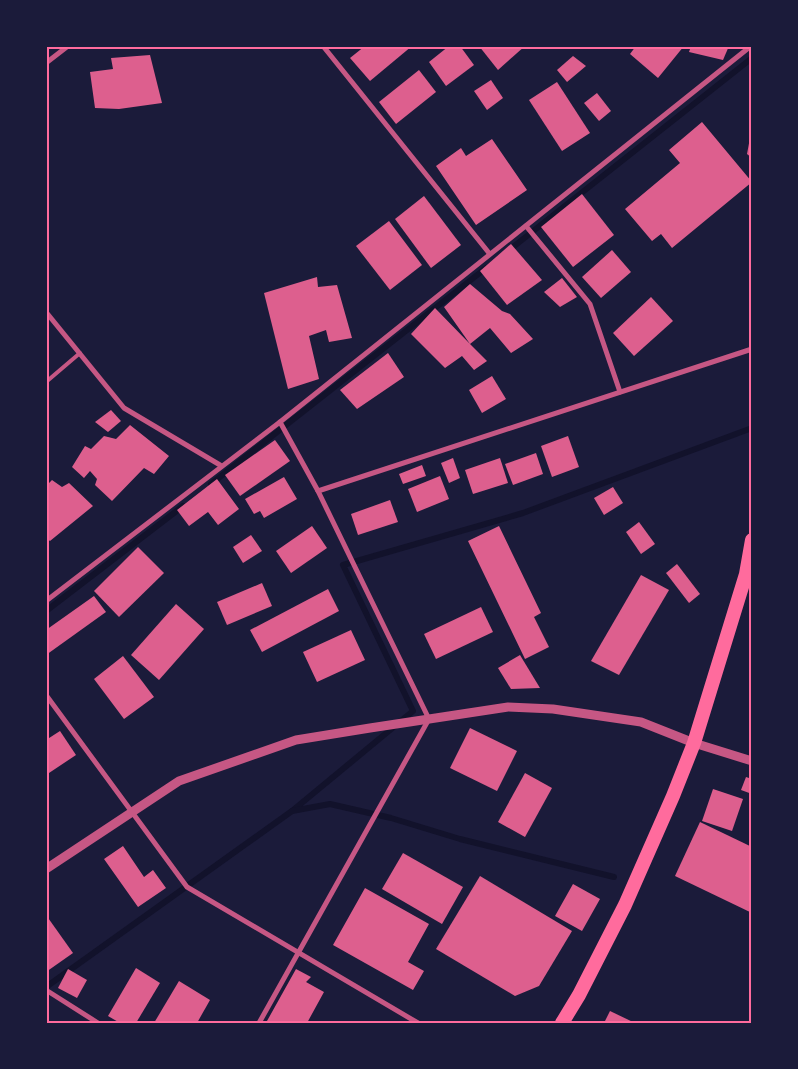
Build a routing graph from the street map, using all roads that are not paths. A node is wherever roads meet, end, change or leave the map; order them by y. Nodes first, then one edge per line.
1 (68, 46) edge
2 (323, 46) edge
3 (751, 46) edge
4 (46, 63) edge
5 (526, 226) junction
6 (490, 253) junction
7 (46, 312) edge
8 (752, 349) edge
9 (80, 353) junction
10 (46, 382) edge
11 (620, 392) junction
12 (280, 422) junction
13 (220, 465) junction
14 (318, 492) junction
15 (752, 540) edge
16 (46, 601) edge
17 (46, 695) edge
18 (429, 720) junction
19 (694, 743) junction
20 (752, 761) edge
21 (130, 812) junction
22 (46, 869) edge
23 (299, 952) junction
24 (46, 990) edge
25 (98, 1023) edge
26 (259, 1023) edge
27 (418, 1023) edge
28 (562, 1023) edge

1 - 4 street
2 - 6 street
3 - 5 street
5 - 6 street
5 - 11 street
6 - 12 street
7 - 9 street
8 - 11 street
9 - 10 lane
9 - 13 street
11 - 14 street
12 - 13 street
12 - 14 street
13 - 16 street
14 - 18 street
15 - 19 highway
17 - 21 street
18 - 19 street
18 - 21 street
18 - 23 street
19 - 20 street
19 - 28 highway
21 - 22 street
21 - 23 street
23 - 26 street
23 - 27 street
24 - 25 street

